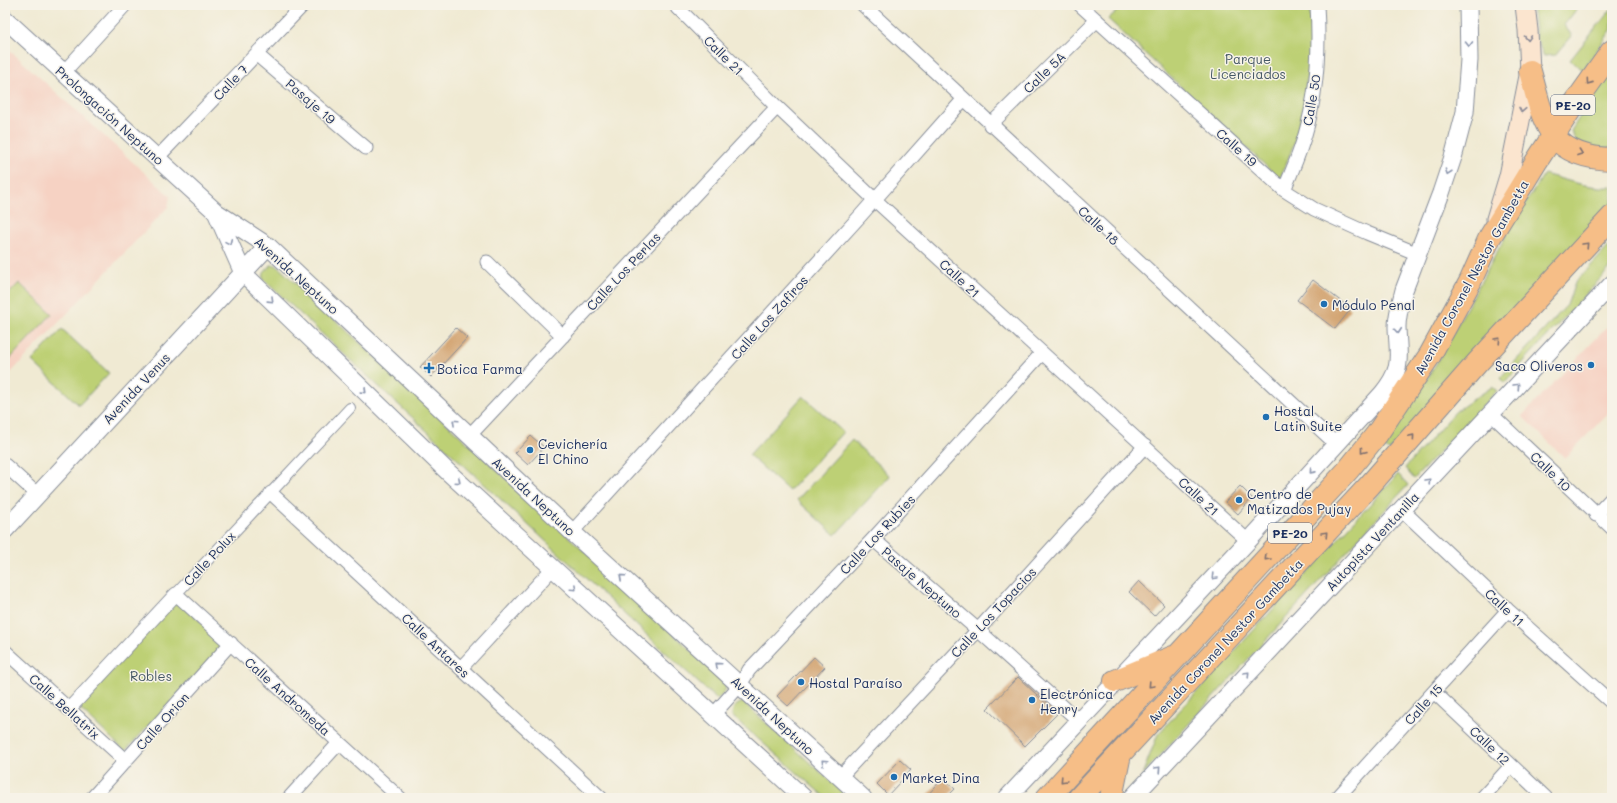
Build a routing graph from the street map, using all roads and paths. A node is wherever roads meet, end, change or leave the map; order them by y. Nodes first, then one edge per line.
1 (125, 5) edge
2 (303, 5) edge
3 (862, 5) edge
4 (1080, 5) edge
5 (1317, 5) edge
6 (1468, 5) edge
7 (1525, 5) edge
8 (678, 8) dead end
9 (5, 19) edge
10 (1097, 20) junction
11 (1612, 51) edge
12 (256, 54) junction
13 (1530, 71) junction
14 (63, 72) junction
15 (963, 100) junction
16 (777, 107) junction
17 (990, 125) junction
18 (1553, 136) junction
19 (366, 148) dead end
20 (157, 158) junction
21 (1612, 159) edge
22 (1284, 190) junction
23 (875, 200) junction
24 (216, 212) junction
25 (1612, 217) edge
26 (1490, 237) junction
27 (268, 246) junction
28 (1418, 254) junction
29 (487, 262) dead end
30 (243, 273) junction
31 (1612, 284) edge
32 (563, 336) junction
33 (1042, 353) junction
34 (350, 408) dead end
35 (1491, 414) junction
36 (470, 435) junction
37 (1336, 444) junction
38 (1145, 446) junction
39 (5, 465) edge
40 (271, 493) junction
41 (38, 495) junction
42 (1612, 498) edge
43 (1401, 509) junction
44 (1596, 515) junction
45 (1612, 528) edge
46 (5, 530) edge
47 (572, 532) junction
48 (873, 539) junction
49 (1248, 541) junction
50 (553, 568) junction
51 (176, 594) junction
52 (1508, 610) junction
53 (978, 630) junction
54 (231, 643) junction
55 (5, 650) edge
56 (1180, 654) junction
57 (461, 668) junction
58 (1115, 681) junction
59 (740, 685) junction
60 (1434, 692) junction
61 (1612, 703) edge
62 (69, 709) junction
63 (713, 715) junction
64 (1079, 721) junction
65 (339, 743) junction
66 (1120, 753) junction
67 (126, 761) junction
68 (1511, 766) junction
69 (840, 777) junction
70 (92, 798) edge
71 (289, 798) edge
72 (400, 798) edge
73 (602, 798) edge
74 (804, 798) edge
75 (863, 798) edge
76 (1007, 798) edge
77 (1047, 798) edge
78 (1079, 798) edge
79 (1111, 798) edge
80 (1132, 798) edge
81 (1338, 798) edge
82 (1482, 798) edge
83 (1546, 798) edge

1 - 14 street
2 - 12 street, Calle 7
3 - 15 street, Calle 18
4 - 10 street, Calle 19
5 - 22 street, Calle 50
6 -> 28 street
7 -> 13 main road
8 - 16 street, Calle 21
9 - 14 street, Prolongación Neptuno
10 - 17 street, Calle 5A
10 - 22 street, Calle 19
11 -> 18 highway, Avenida Coronel Nestor Gambetta / PE-20
12 - 19 street, Pasaje 19
12 - 20 street, Calle 7
13 - 18 highway
13 -> 26 main road
14 - 20 street, Prolongación Neptuno
15 - 17 street, Calle 18
15 - 23 street, Calle Los Zafiros
16 - 23 street, Calle 21
16 - 32 street, Calle Los Perlas
17 - 37 street, Calle 18
18 -> 21 highway
18 - 26 highway, Avenida Coronel Nestor Gambetta / PE-20
20 - 24 street, Prolongación Neptuno
22 - 28 street, Calle 19
23 - 33 street, Calle 21
23 - 47 street, Calle Los Zafiros
24 - 27 street, Avenida Neptuno
24 -> 30 street
66 -> 25 highway, Avenida Coronel Nestor Gambetta / PE-20
26 -> 56 highway, Avenida Coronel Nestor Gambetta / PE-20
27 - 30 street, Avenida Venus
36 -> 27 street, Avenida Neptuno
28 -> 37 street
29 - 32 street
30 - 41 street, Avenida Venus
30 -> 50 street
35 -> 31 street, Autopista Ventanilla
32 - 36 street, Calle Los Perlas
33 - 38 street, Calle 21
33 - 48 street, Calle Los Rubies
34 - 40 street, Calle Polux
43 -> 35 street, Autopista Ventanilla
35 - 44 street, Calle 10
36 - 47 street, Avenida Neptuno
37 -> 49 street
38 - 49 street, Calle 21
38 - 53 street, Calle Los Topacios
39 - 41 street
40 - 51 street, Calle Polux
40 - 57 street, Calle Antares
41 - 46 street, Avenida Venus
42 - 44 street
43 - 52 street, Calle 11
80 -> 43 street, Autopista Ventanilla
44 - 45 street, Calle 10
59 -> 47 street, Avenida Neptuno
48 - 53 street, Pasaje Neptuno
48 - 59 street, Calle Los Rubies
49 -> 58 street
50 - 57 street
50 -> 63 street
51 - 54 street, Calle Andromeda
51 - 62 street, Calle Polux
52 - 60 street, Calle 15
52 - 61 street, Calle 11
53 - 64 street, Pasaje Neptuno
53 - 69 street, Calle Los Topacios
54 - 65 street, Calle Andromeda
54 - 67 street, Calle Orion
55 - 62 street, Calle Bellatrix
56 - 58 highway
56 -> 77 highway, Avenida Coronel Nestor Gambetta / PE-20
57 - 73 street, Calle Antares
58 - 64 street
59 - 63 street, Calle Los Rubies
69 -> 59 street, Avenida Neptuno
60 - 68 street, Calle 12
60 - 81 street, Calle 15
62 - 67 street, Calle Bellatrix
63 - 74 street
64 - 76 street
65 - 71 street
65 - 72 street, Calle Andromeda
66 - 78 highway, Avenida Coronel Nestor Gambetta / PE-20
66 - 79 highway
67 - 70 street, Calle Orion
68 - 82 street
68 - 83 street, Calle 12
69 - 75 street, Avenida Neptuno

